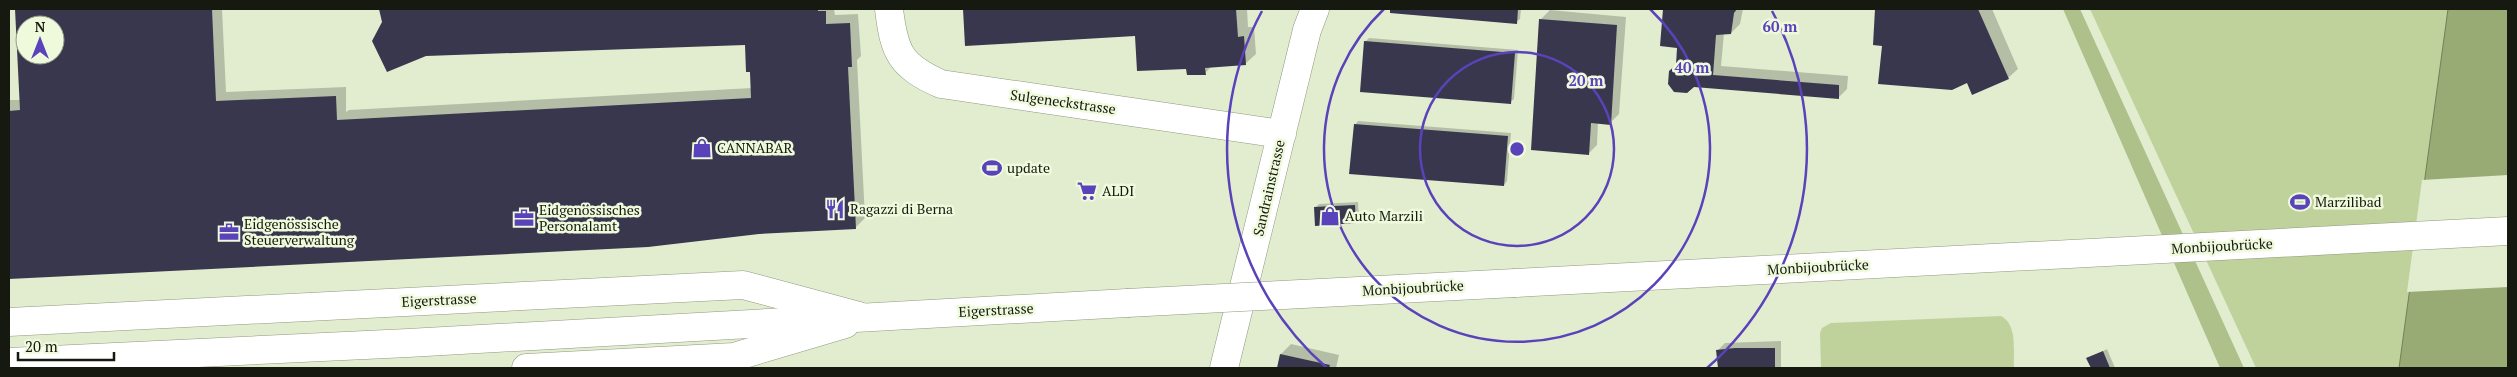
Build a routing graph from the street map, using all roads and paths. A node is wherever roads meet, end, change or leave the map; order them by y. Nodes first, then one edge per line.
1 (889, 9) edge
2 (1315, 9) edge
3 (1282, 134) junction
4 (2508, 231) edge
5 (1127, 303) joint
6 (865, 318) junction
7 (9, 322) edge
8 (9, 362) edge
9 (735, 362) edge
10 (526, 368) edge
11 (1224, 368) edge

1 - 3 main road, Sulgeneckstrasse
2 - 3 main road, Sandrainstrasse
3 - 11 main road, Sandrainstrasse
4 - 5 main road, Monbijoubrücke, bridge
5 - 6 main road, Eigerstrasse
6 - 7 main road, Eigerstrasse
6 - 8 main road, Eigerstrasse
6 - 9 main road, Eigerstrasse
9 - 10 main road, Eigerstrasse

